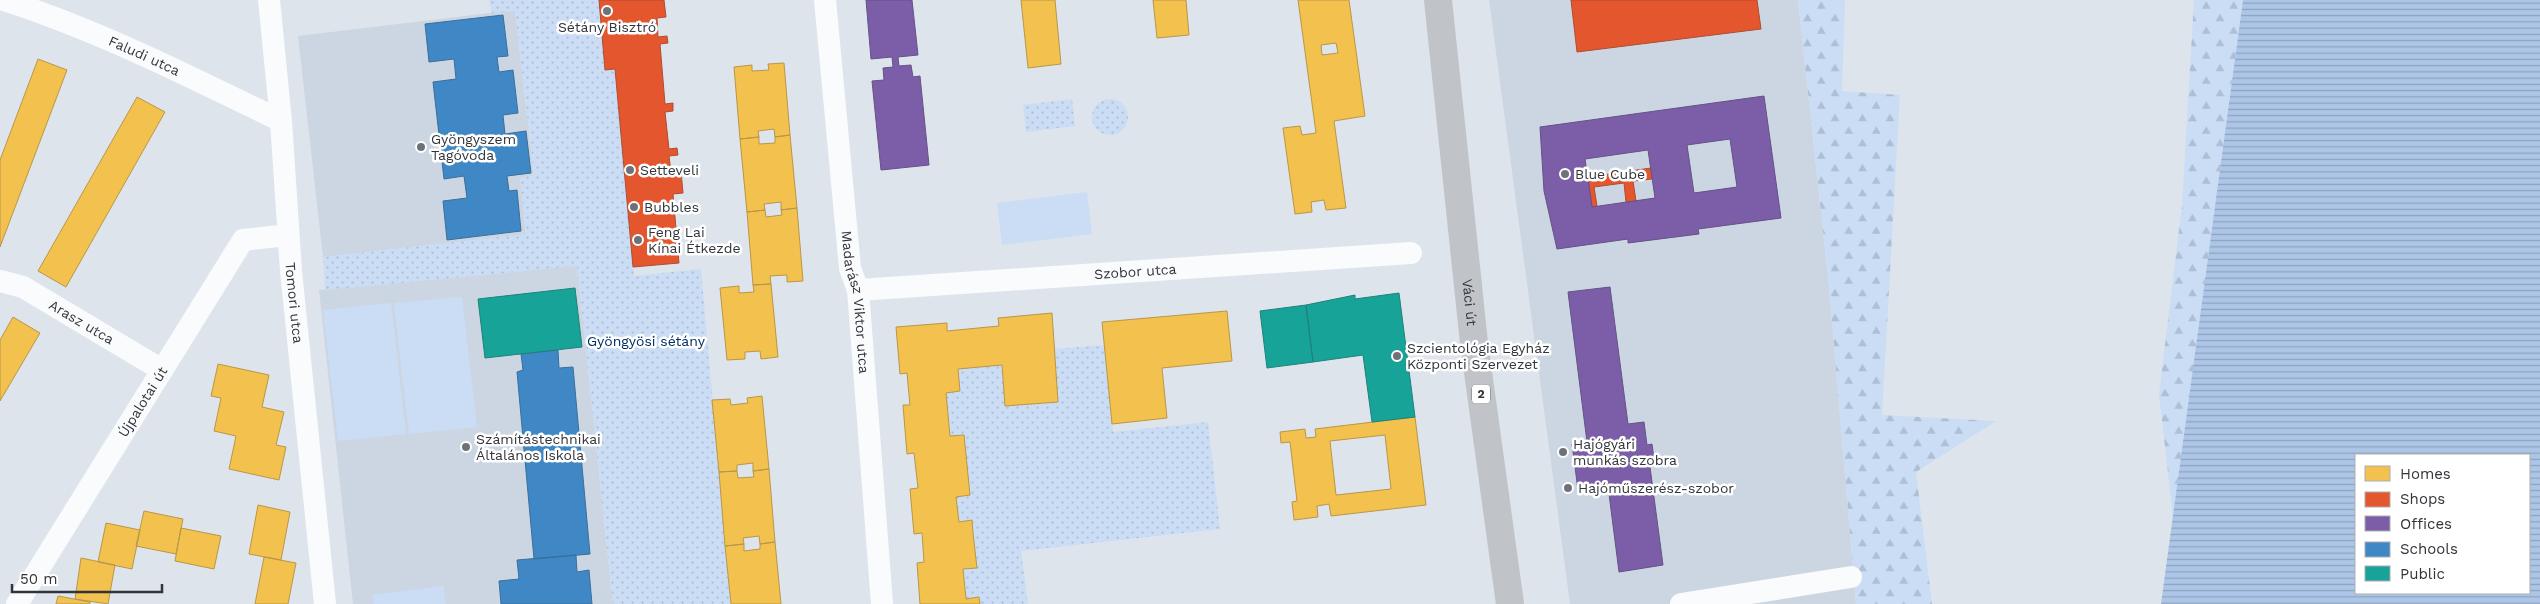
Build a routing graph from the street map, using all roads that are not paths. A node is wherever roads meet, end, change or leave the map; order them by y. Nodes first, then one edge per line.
1 (4, 0) edge
2 (268, 0) edge
3 (825, 0) edge
4 (1438, 0) edge
5 (280, 120) junction
6 (288, 235) junction
7 (1411, 253) dead end
8 (0, 281) edge
9 (858, 290) junction
10 (162, 370) junction
11 (1851, 577) dead end
12 (17, 604) edge
13 (326, 604) edge
14 (882, 604) edge
15 (1510, 604) edge
16 (1681, 604) edge

1 - 5 street, Faludi utca
2 - 5 street, Tomori utca
3 - 9 street, Madarász Viktor utca
4 - 15 main road, Váci út / 2
5 - 6 street, Tomori utca
6 - 10 street, Újpalotai út
6 - 13 street, Tomori utca
7 - 9 street, Szobor utca
8 - 10 street, Arasz utca
9 - 14 street, Madarász Viktor utca
10 - 12 street, Újpalotai út
11 - 16 street

